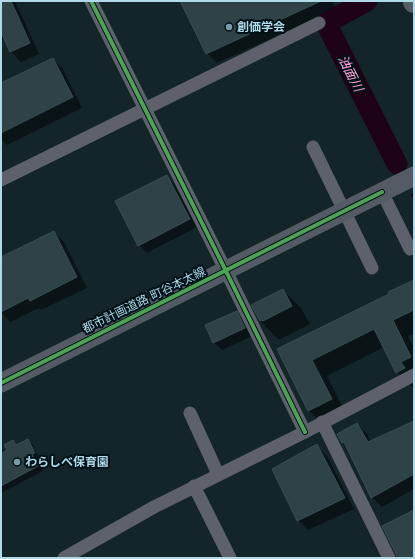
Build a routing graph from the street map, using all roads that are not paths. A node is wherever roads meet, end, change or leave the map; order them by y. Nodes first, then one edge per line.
1 (91, 1) edge
2 (319, 23) dead end
3 (144, 108) junction
4 (313, 147) dead end
5 (414, 176) edge
6 (1, 180) edge
7 (382, 192) junction
8 (344, 211) junction
9 (410, 249) dead end
10 (372, 268) dead end
11 (226, 270) junction
12 (414, 375) edge
13 (1, 383) edge
14 (190, 413) dead end
15 (322, 422) junction
16 (304, 432) junction
17 (218, 474) junction
18 (194, 486) junction
19 (64, 558) edge
20 (230, 558) edge
21 (389, 558) edge

1 - 3 street
2 - 3 street
3 - 6 street
3 - 11 street
4 - 8 street
5 - 7 street, 都市計画道路 町谷本太線
7 - 8 street, 都市計画道路 町谷本太線
7 - 9 street
8 - 10 street
8 - 11 street, 都市計画道路 町谷本太線
11 - 13 street, 都市計画道路 町谷本太線
11 - 16 street
12 - 15 street
14 - 17 street
15 - 16 street
15 - 21 street
16 - 17 street
17 - 18 street
18 - 19 street
18 - 20 street

